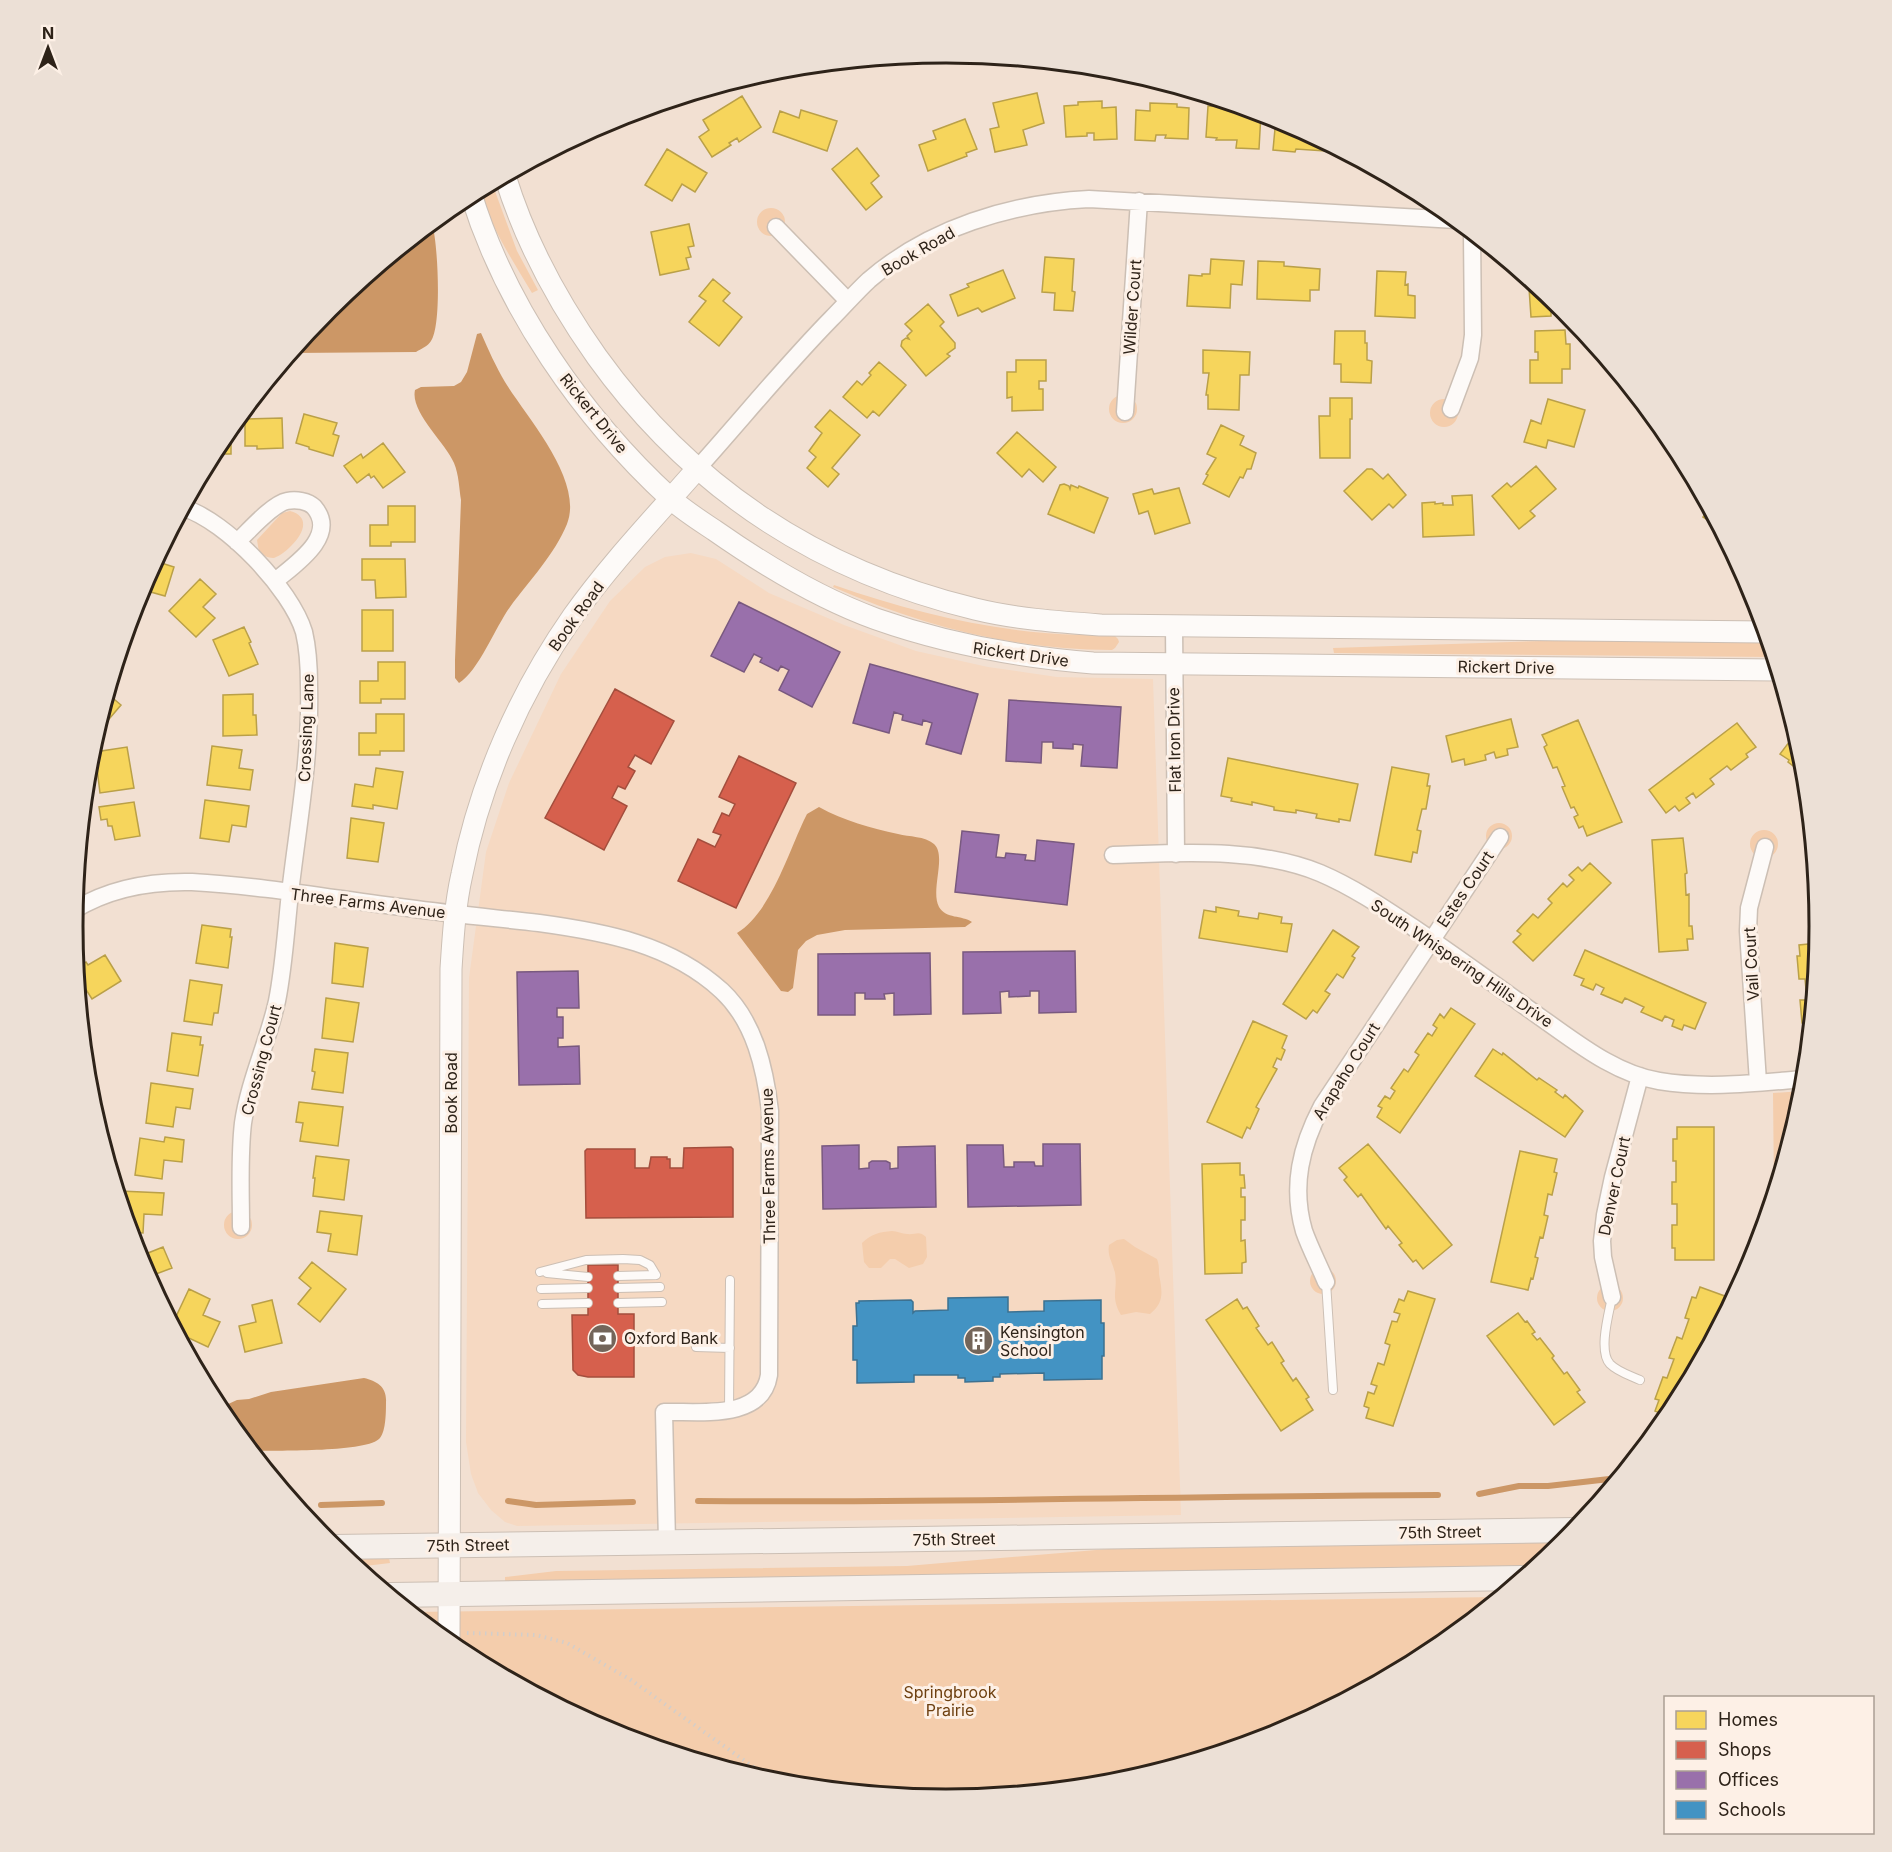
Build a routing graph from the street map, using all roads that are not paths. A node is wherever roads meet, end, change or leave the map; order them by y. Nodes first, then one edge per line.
1 (508, 183) edge
2 (1139, 201) junction
3 (474, 204) edge
4 (1440, 219) edge
5 (776, 227) dead end
6 (1472, 242) edge
7 (848, 301) junction
8 (1451, 409) dead end
9 (1125, 412) dead end
10 (697, 470) junction
11 (671, 499) junction
12 (190, 510) edge
13 (237, 543) junction
14 (275, 581) junction
15 (1174, 626) junction
16 (1757, 632) edge
17 (1173, 664) junction
18 (1770, 670) edge
19 (1500, 837) dead end
20 (1765, 847) dead end
21 (1176, 854) junction
22 (1113, 855) dead end
23 (290, 893) junction
24 (84, 901) edge
25 (455, 913) junction
26 (1431, 940) junction
27 (1640, 1076) junction
28 (1795, 1080) edge
29 (1758, 1082) junction
30 (241, 1227) dead end
31 (618, 1276) dead end
32 (588, 1277) dead end
33 (730, 1280) dead end
34 (1326, 1282) joint
35 (660, 1287) dead end
36 (588, 1288) dead end
37 (618, 1288) dead end
38 (541, 1289) dead end
39 (1611, 1297) joint
40 (662, 1302) dead end
41 (588, 1303) dead end
42 (618, 1303) dead end
43 (542, 1304) dead end
44 (696, 1347) dead end
45 (730, 1348) junction
46 (1640, 1380) dead end
47 (1333, 1390) dead end
48 (729, 1410) junction
49 (1562, 1530) edge
50 (667, 1542) junction
51 (449, 1545) junction
52 (347, 1547) edge
53 (1511, 1578) edge
54 (401, 1595) edge
55 (449, 1595) junction
56 (449, 1631) edge

1 - 10 street
2 - 4 street, Book Road
2 - 7 street, Book Road
2 - 9 street, Wilder Court
3 - 11 street, Rickert Drive
5 - 7 street
6 - 8 street
7 - 10 street, Book Road
10 - 11 street, Book Road
10 - 15 street
11 - 17 street, Rickert Drive
11 - 25 street, Book Road
12 - 13 street, Crossing Lane
13 - 14 street, Crossing Lane
13 - 14 street
14 - 23 street, Crossing Lane
15 - 16 street
15 - 17 street, Flat Iron Drive
17 - 18 street, Rickert Drive
17 - 21 street, Flat Iron Drive
19 - 26 street, Estes Court
20 - 29 street, Vail Court
21 - 22 street, South Whispering Hills Drive
21 - 26 street, South Whispering Hills Drive
23 - 24 street, Three Farms Avenue
23 - 25 street, Three Farms Avenue
23 - 30 street, Crossing Court
25 - 48 street, Three Farms Avenue
25 - 51 street, Book Road
26 - 27 street, South Whispering Hills Drive
26 - 34 street, Arapaho Court
27 - 29 street, South Whispering Hills Drive
27 - 39 street, Denver Court
28 - 29 street, South Whispering Hills Drive
31 - 32 lane
33 - 45 lane
34 - 47 lane
35 - 37 lane
36 - 38 lane
39 - 46 lane
40 - 42 lane
41 - 43 lane
44 - 45 lane
45 - 48 lane
48 - 50 street, Three Farms Avenue
49 - 50 main road, 75th Street
50 - 51 main road, 75th Street
51 - 52 main road, 75th Street
51 - 55 street, Book Road
53 - 55 main road
54 - 55 main road
55 - 56 street, Book Road

